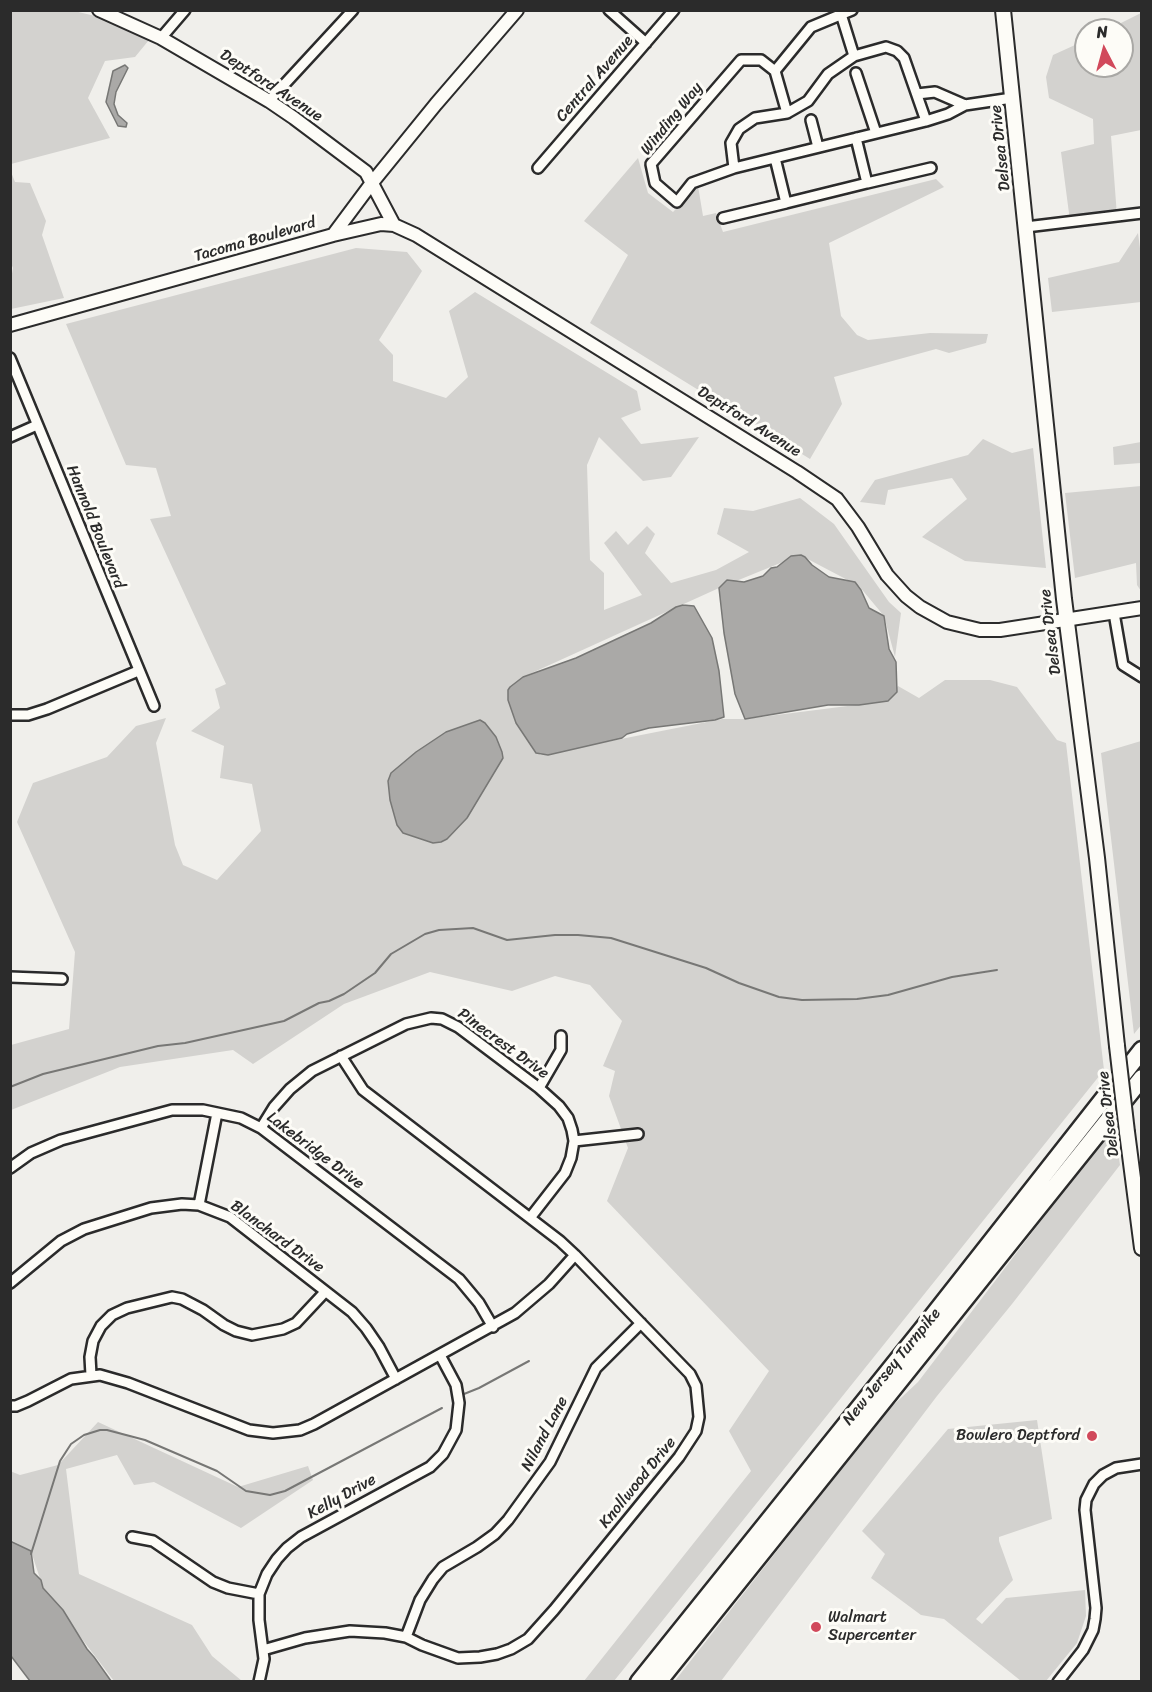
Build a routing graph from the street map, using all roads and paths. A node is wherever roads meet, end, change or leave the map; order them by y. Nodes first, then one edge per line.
1 (99, 10) edge
2 (185, 10) edge
3 (353, 10) edge
4 (517, 10) edge
5 (609, 10) edge
6 (674, 10) edge
7 (852, 10) edge
8 (1003, 10) edge
9 (841, 15) junction
10 (161, 38) junction
11 (646, 43) junction
12 (854, 56) junction
13 (775, 71) junction
14 (856, 73) dead end
15 (917, 94) junction
16 (1012, 98) junction
17 (269, 101) junction
18 (965, 105) junction
19 (787, 113) junction
20 (811, 120) dead end
21 (926, 121) junction
22 (876, 133) junction
23 (856, 138) junction
24 (818, 147) junction
25 (775, 158) junction
26 (538, 168) dead end
27 (734, 168) junction
28 (931, 168) dead end
29 (867, 183) junction
30 (371, 184) junction
31 (786, 203) junction
32 (1142, 213) edge
33 (723, 218) dead end
34 (394, 225) junction
35 (1026, 227) junction
36 (333, 235) junction
37 (10, 325) edge
38 (10, 358) edge
39 (37, 425) junction
40 (10, 436) edge
41 (1142, 608) edge
42 (1114, 613) junction
43 (1067, 620) junction
44 (138, 671) junction
45 (1142, 677) edge
46 (154, 706) dead end
47 (10, 715) edge
48 (10, 978) edge
49 (62, 979) dead end
50 (561, 1036) dead end
51 (1142, 1050) edge
52 (341, 1056) junction
53 (1142, 1078) edge
54 (539, 1088) junction
55 (217, 1113) junction
56 (261, 1128) junction
57 (638, 1134) dead end
58 (574, 1141) junction
59 (10, 1168) edge
60 (199, 1205) junction
61 (530, 1218) junction
62 (1142, 1248) edge
63 (575, 1255) junction
64 (10, 1282) edge
65 (325, 1292) junction
66 (641, 1323) junction
67 (493, 1327) junction
68 (440, 1355) junction
69 (91, 1375) junction
70 (396, 1378) junction
71 (10, 1406) edge
72 (1142, 1464) edge
73 (132, 1537) dead end
74 (259, 1594) junction
75 (406, 1636) junction
76 (263, 1650) junction
77 (259, 1682) edge
78 (639, 1682) edge
79 (658, 1682) edge
80 (1058, 1682) edge

1 - 10 street, Deptford Avenue
2 - 10 street
3 - 17 street
4 - 30 street, Tacoma Boulevard
5 - 11 street
6 - 11 street, Central Avenue
7 - 9 street
8 - 16 main road, Delsea Drive
9 - 12 street
9 - 13 street
10 - 17 street, Deptford Avenue
11 - 26 street, Central Avenue
12 - 15 street
12 - 19 street
13 - 19 street
13 - 27 street, Winding Way
14 - 22 street
15 - 18 street
15 - 21 street
16 - 18 street, Winding Way
16 - 35 main road, Delsea Drive
17 - 30 street, Deptford Avenue
18 - 21 street, Winding Way
19 - 27 street
20 - 24 street
21 - 22 street, Winding Way
22 - 23 street, Winding Way
23 - 24 street, Winding Way
23 - 29 street
24 - 25 street, Winding Way
25 - 27 street, Winding Way
25 - 31 street
28 - 29 street
29 - 31 street
30 - 34 street, Deptford Avenue
30 - 36 street, Tacoma Boulevard
31 - 33 street
32 - 35 street
34 - 36 street
34 - 43 street, Deptford Avenue
35 - 43 main road, Delsea Drive
36 - 37 street, Tacoma Boulevard
38 - 39 street, Hannold Boulevard
39 - 40 street
39 - 44 street, Hannold Boulevard
41 - 42 street, Deptford Avenue
42 - 43 street, Deptford Avenue
42 - 45 street
43 - 62 main road, Delsea Drive, bridge
44 - 46 street, Hannold Boulevard
44 - 47 street
48 - 49 street
50 - 54 street
51 - 78 highway, New Jersey Turnpike
52 - 54 street, Pinecrest Drive
52 - 56 street, Pinecrest Drive
52 - 61 street, Knollwood Drive
53 - 79 highway, New Jersey Turnpike
54 - 58 street, Pinecrest Drive
55 - 56 street, Lakebridge Drive
55 - 59 street, Lakebridge Drive
55 - 60 street
56 - 67 street, Lakebridge Drive
57 - 58 street
58 - 61 street
60 - 64 street, Blanchard Drive
60 - 65 street, Blanchard Drive
61 - 63 street, Knollwood Drive
63 - 66 street, Knollwood Drive
63 - 67 street
65 - 69 street
65 - 70 street, Blanchard Drive
66 - 75 street, Niland Lane
66 - 75 street, Knollwood Drive
67 - 68 street
68 - 70 street
68 - 74 street, Kelly Drive
69 - 70 street
69 - 71 street
72 - 80 street
73 - 74 street
74 - 76 street, Kelly Drive
75 - 76 street, Knollwood Drive
76 - 77 street, Kelly Drive

